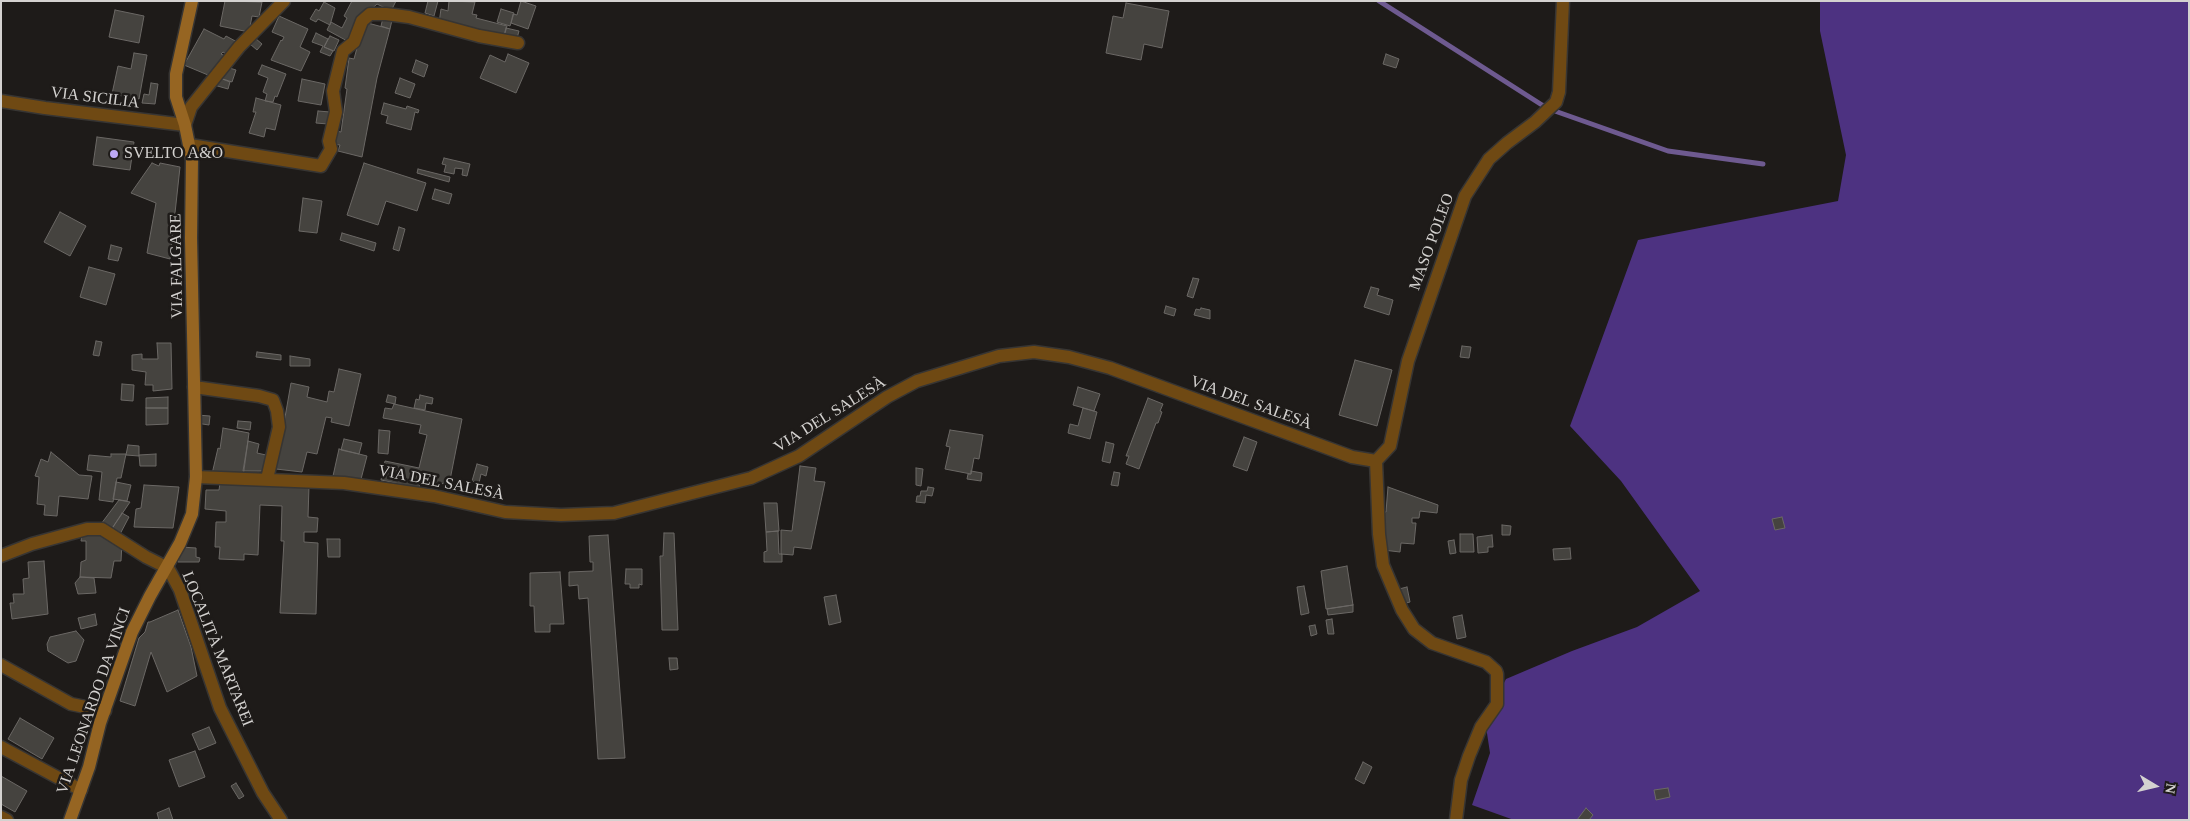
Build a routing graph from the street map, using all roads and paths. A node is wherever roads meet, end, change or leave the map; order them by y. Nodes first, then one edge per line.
1 (192, 1) edge
2 (284, 1) edge
3 (1563, 1) edge
4 (518, 43) dead end
5 (1, 101) edge
6 (185, 125) junction
7 (190, 145) junction
8 (194, 387) junction
9 (1376, 461) junction
10 (196, 477) junction
11 (267, 479) junction
12 (1, 556) edge
13 (168, 568) junction
14 (1, 665) edge
15 (105, 711) junction
16 (1, 747) edge
17 (81, 790) junction
18 (1, 816) edge
19 (7, 820) edge
20 (70, 820) edge
21 (281, 820) edge
22 (1456, 820) edge

1 - 6 street, VIA FALGARE
2 - 6 street
3 - 9 street, MASO POLEO
4 - 7 street
5 - 6 street, VIA SICILIA
6 - 7 street, VIA FALGARE
7 - 8 street, VIA FALGARE
8 - 10 street, VIA FALGARE
8 - 11 street
9 - 11 street, VIA DEL SALESÀ
9 - 22 street
10 - 11 street, VIA DEL SALESÀ
10 - 13 street, VIA FALGARE
12 - 13 street
13 - 15 street, VIA LEONARDO DA VINCI
13 - 21 street, LOCALITÀ MARTAREI
14 - 15 street
15 - 17 street, VIA LEONARDO DA VINCI
16 - 17 street
17 - 20 street, VIA LEONARDO DA VINCI
18 - 19 street

